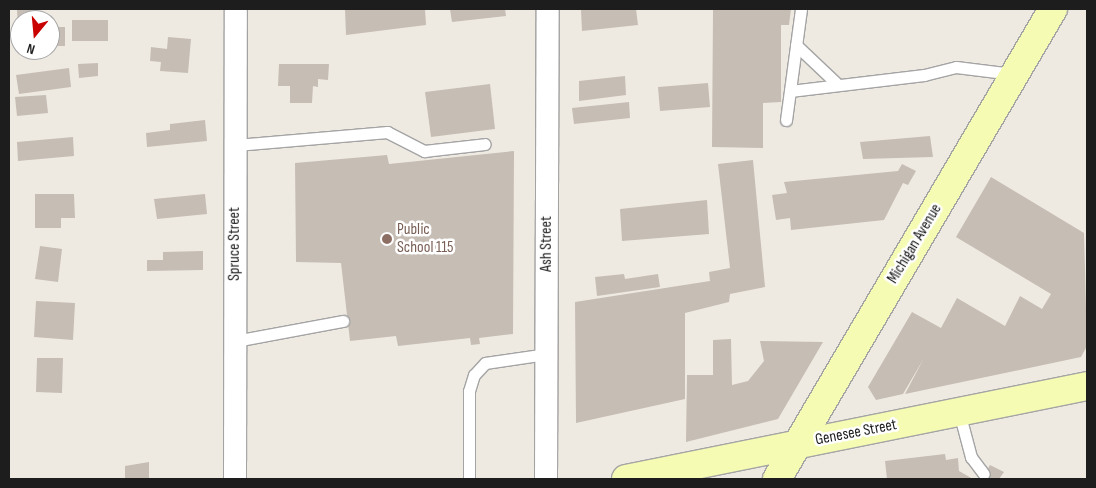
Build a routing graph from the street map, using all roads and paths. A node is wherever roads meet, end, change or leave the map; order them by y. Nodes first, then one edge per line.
1 (236, 9) edge
2 (548, 9) edge
3 (801, 9) edge
4 (1053, 9) edge
5 (796, 45) junction
6 (1015, 74) junction
7 (836, 83) junction
8 (790, 91) junction
9 (786, 120) dead end
10 (485, 144) dead end
11 (236, 145) junction
12 (343, 321) dead end
13 (235, 341) junction
14 (547, 354) junction
15 (1087, 386) edge
16 (959, 412) junction
17 (796, 445) junction
18 (984, 474) dead end
19 (235, 479) edge
20 (469, 479) edge
21 (546, 479) edge
22 (626, 479) edge
23 (776, 479) edge

1 - 11 street, Spruce Street
2 - 14 street, Ash Street
3 - 5 lane
4 - 6 street, Michigan Avenue
5 - 7 lane
5 - 8 lane
6 - 7 lane
6 - 17 street, Michigan Avenue
7 - 8 lane
8 - 9 lane
10 - 11 lane
11 - 13 street, Spruce Street
12 - 13 lane
13 - 19 street, Spruce Street
14 - 20 lane
14 - 21 street, Ash Street
15 - 16 street, Genesee Street
16 - 17 street, Genesee Street
16 - 18 lane
17 - 22 street, Genesee Street
17 - 23 street, Michigan Avenue

